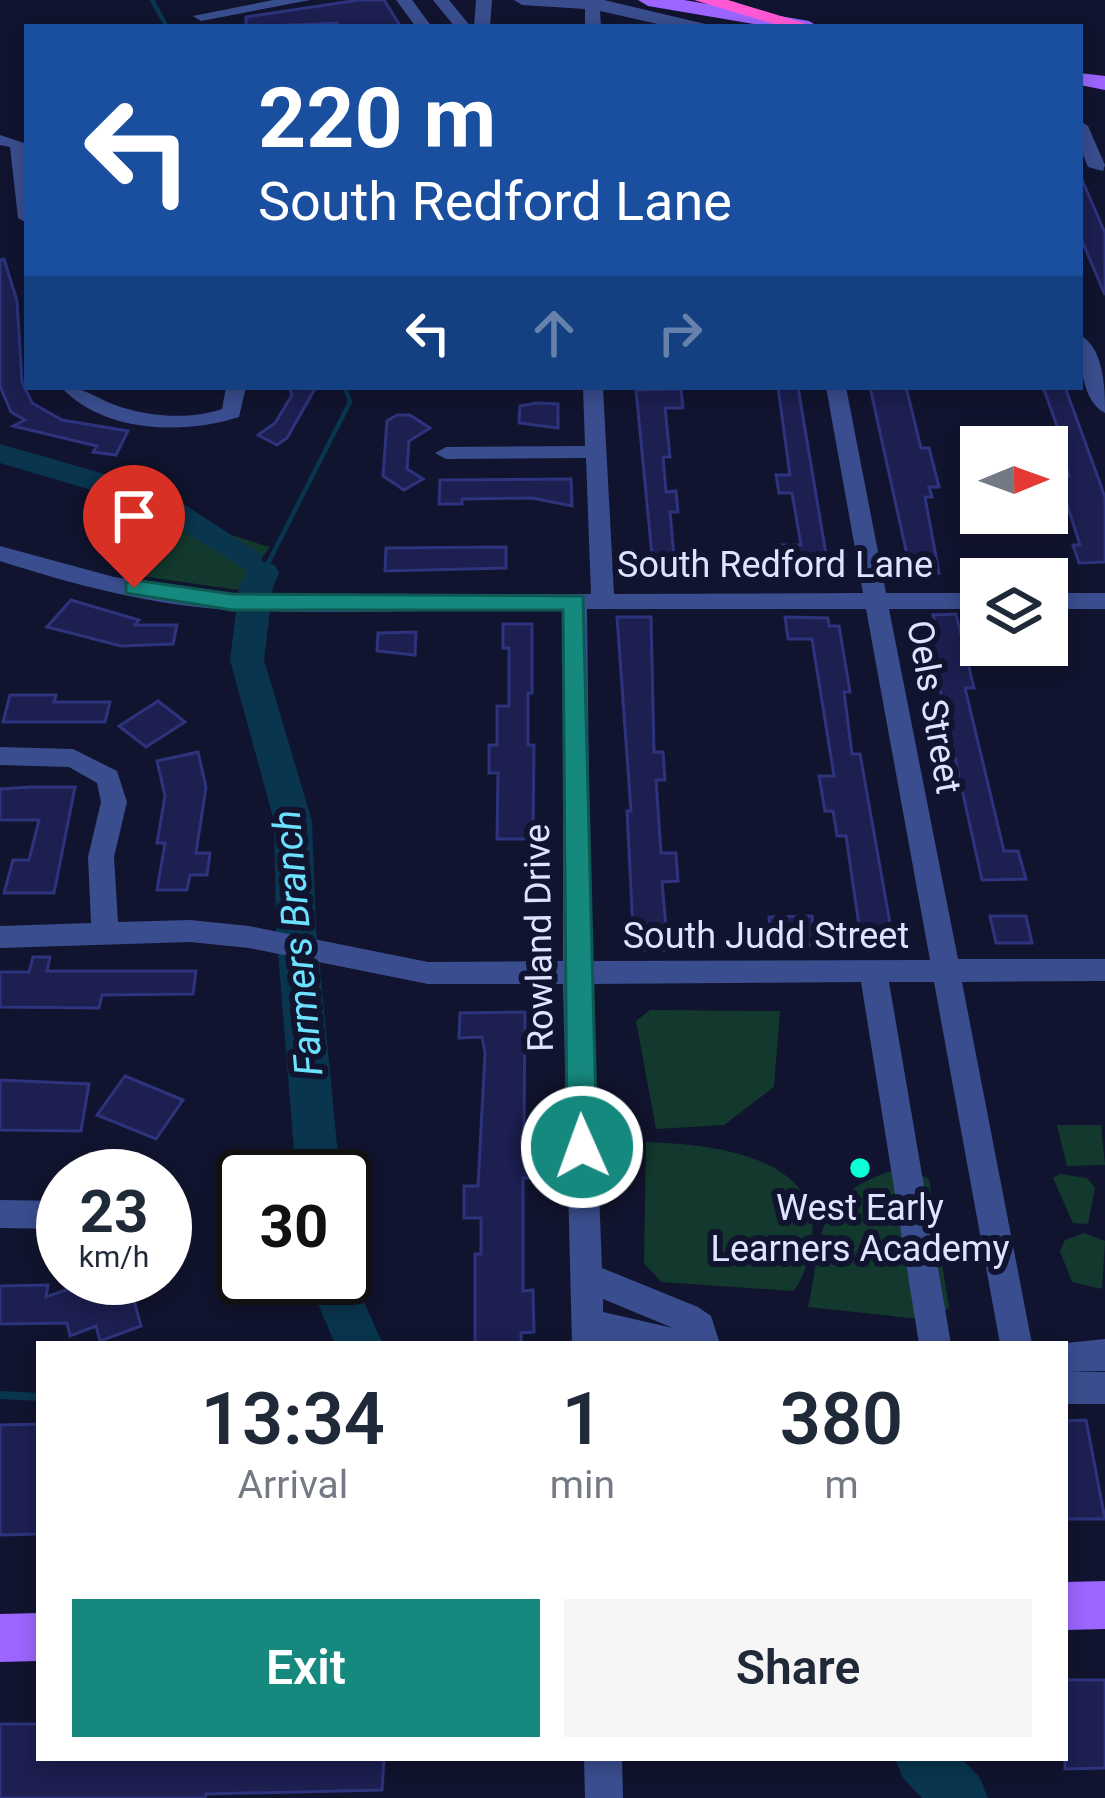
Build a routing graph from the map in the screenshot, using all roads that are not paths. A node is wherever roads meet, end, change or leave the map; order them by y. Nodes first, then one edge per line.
1 (302, 0) edge
2 (441, 0) edge
3 (648, 0) edge
4 (704, 0) edge
5 (557, 2) edge
6 (594, 3) edge
7 (523, 4) edge
8 (198, 9) edge
9 (461, 24) edge
10 (679, 24) edge
11 (792, 24) edge
12 (796, 24) edge
13 (1091, 136) edge
14 (0, 140) edge
15 (16, 166) edge
16 (1094, 167) edge
17 (24, 204) edge
18 (1083, 349) edge
19 (74, 390) edge
20 (593, 390) edge
21 (837, 390) edge
22 (235, 397) edge
23 (1105, 407) edge
24 (596, 452) junction
25 (446, 453) dead end
26 (0, 553) edge
27 (878, 601) junction
28 (960, 601) edge
29 (1068, 601) edge
30 (1105, 601) edge
31 (575, 602) junction
32 (603, 602) junction
33 (0, 757) edge
34 (104, 932) junction
35 (0, 937) edge
36 (1105, 970) edge
37 (873, 971) junction
38 (946, 971) junction
39 (577, 973) junction
40 (0, 1214) edge
41 (36, 1215) edge
42 (586, 1277) junction
43 (587, 1334) edge
44 (665, 1341) edge
45 (699, 1341) edge
46 (935, 1341) edge
47 (1015, 1341) edge
48 (1105, 1355) edge
49 (1068, 1356) edge
50 (1068, 1388) edge
51 (1105, 1388) edge
52 (1105, 1605) edge
53 (1068, 1606) edge
54 (36, 1637) edge
55 (0, 1638) edge
56 (603, 1761) edge
57 (604, 1798) edge

1 - 8 street
2 - 9 street
3 - 11 main road
4 - 12 highway
5 - 6 street
5 - 7 street
6 - 10 street
13 - 16 street
14 - 15 street
15 - 17 street
18 - 23 street
19 - 22 street
20 - 24 street
21 - 27 street, Oels Street
24 - 25 street
24 - 32 street
26 - 31 street, South Redford Lane
27 - 28 street, South Redford Lane
27 - 32 street, South Redford Lane
27 - 38 street, Oels Street
29 - 30 street
31 - 32 street, South Redford Lane
31 - 39 street, Rowland Drive
33 - 34 street
34 - 35 street, South Judd Street
34 - 39 street, South Judd Street
36 - 38 street, South Judd Street
37 - 38 street, South Judd Street
37 - 39 street, South Judd Street
37 - 46 street
38 - 47 street, Oels Street
39 - 42 street, Rowland Drive
40 - 41 street
42 - 43 street, Rowland Drive
42 - 45 street
43 - 44 street
48 - 49 street
50 - 51 street
52 - 53 main road
54 - 55 main road
56 - 57 street

